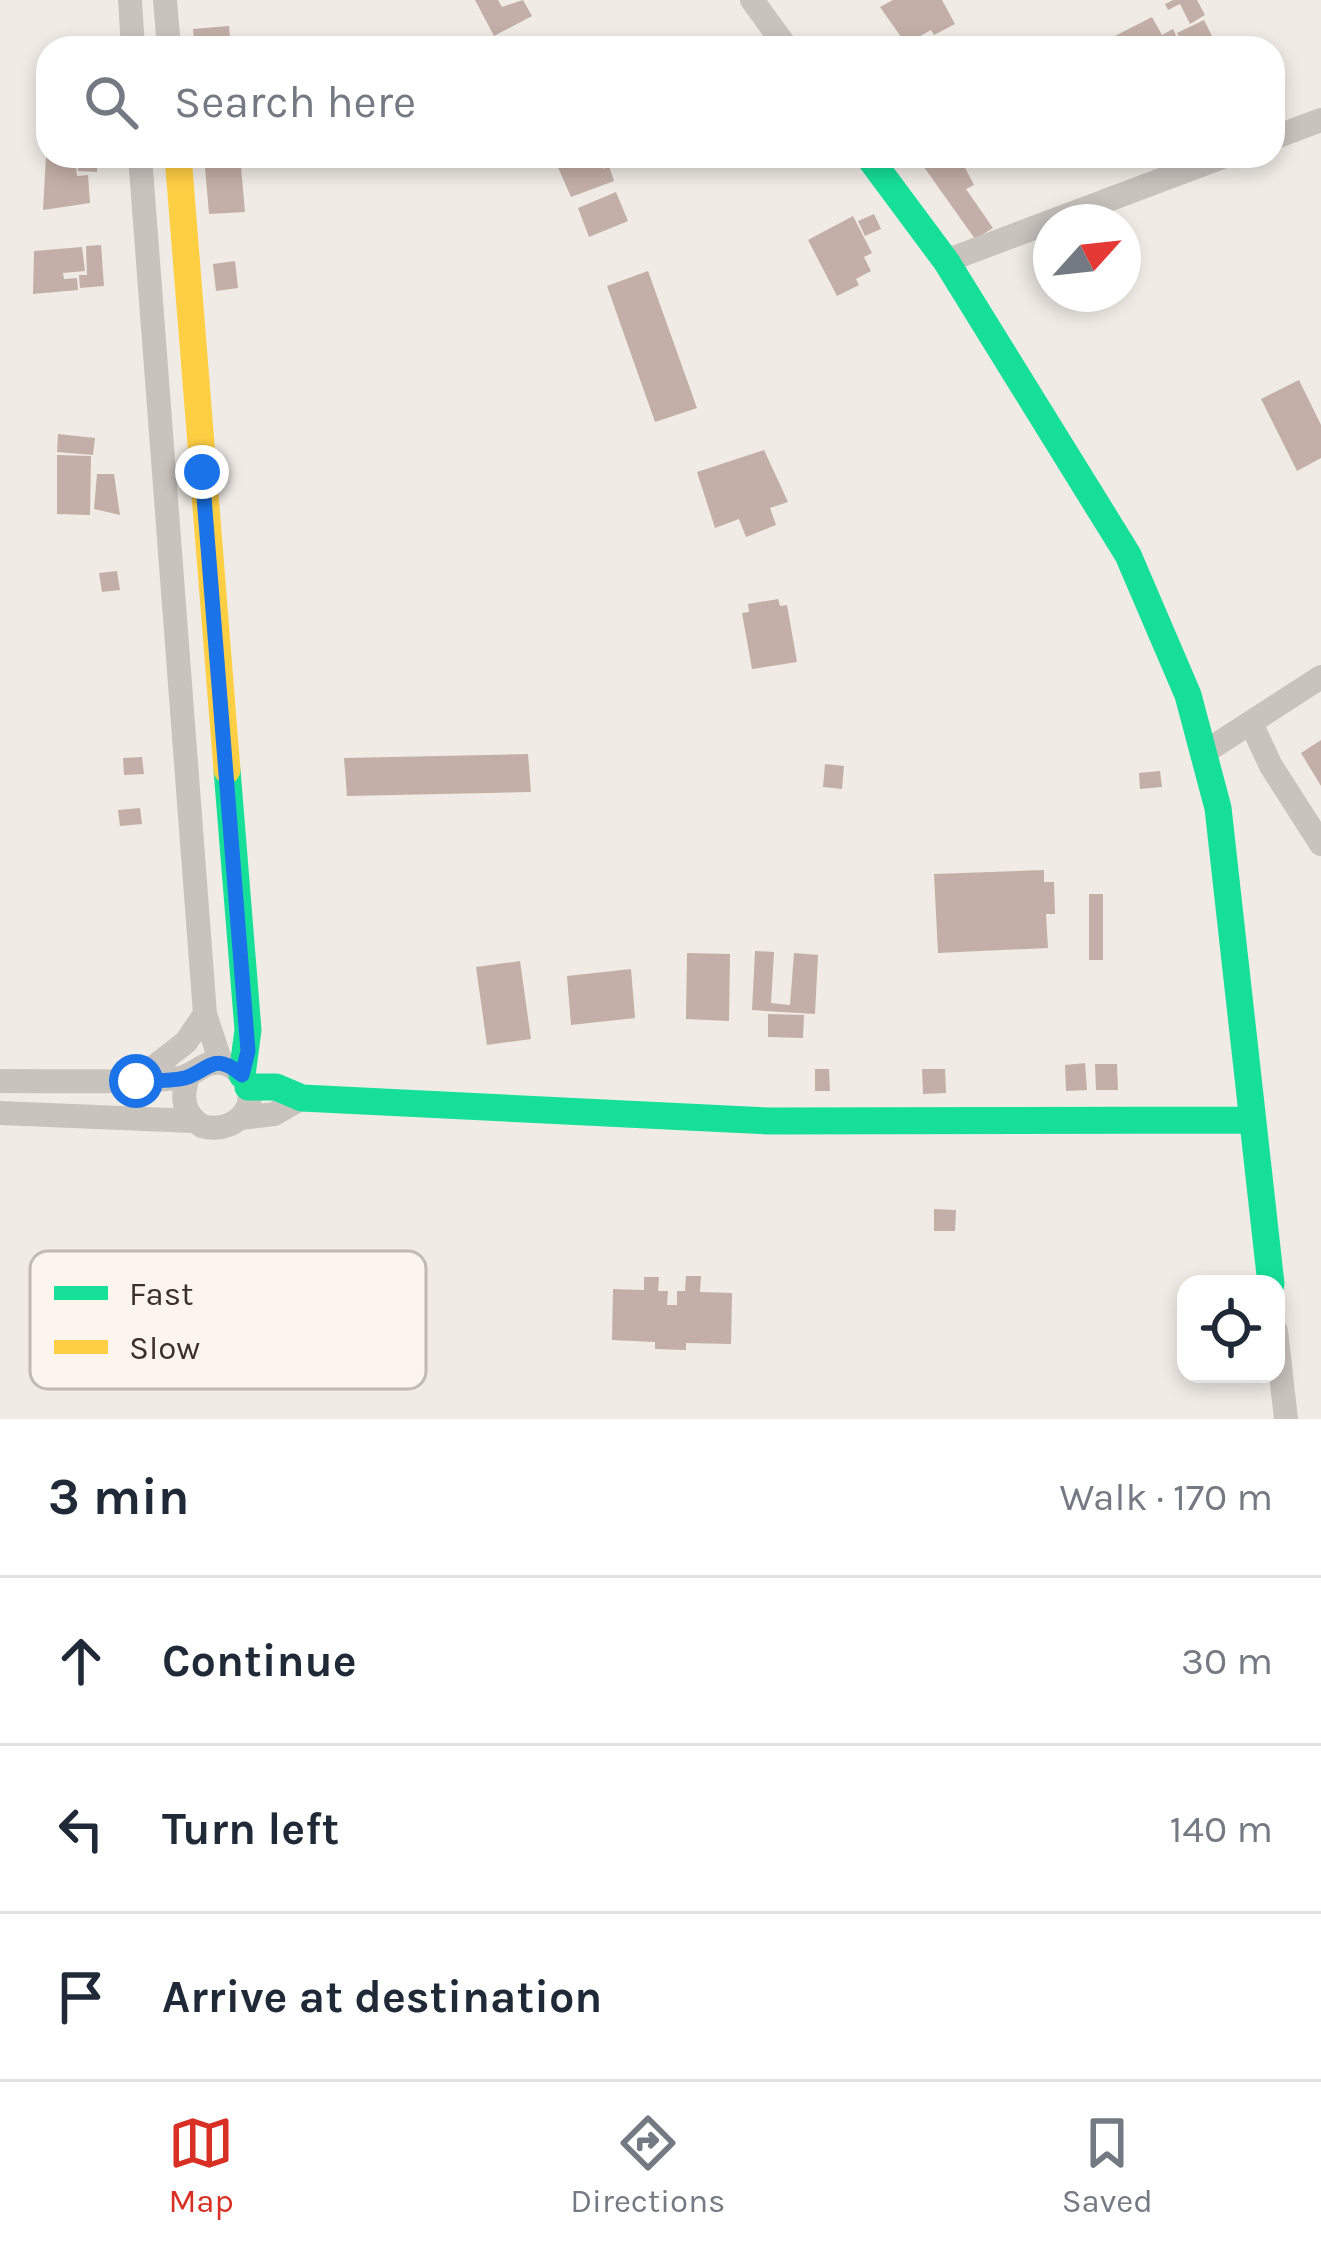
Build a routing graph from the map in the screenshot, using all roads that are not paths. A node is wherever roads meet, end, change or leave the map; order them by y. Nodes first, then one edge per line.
1 (130, 0) edge
2 (165, 0) edge
3 (752, 0) edge
4 (132, 36) edge
5 (168, 36) edge
6 (778, 36) edge
7 (1321, 120) edge
8 (1285, 134) edge
9 (141, 168) edge
10 (179, 168) edge
11 (877, 168) edge
12 (1193, 168) edge
13 (946, 261) junction
14 (1321, 677) edge
15 (1251, 723) junction
16 (1205, 752) junction
17 (1321, 844) edge
18 (205, 1013) junction
19 (237, 1075) junction
20 (188, 1077) junction
21 (0, 1081) edge
22 (136, 1081) junction
23 (302, 1098) junction
24 (0, 1113) edge
25 (241, 1118) junction
26 (193, 1120) junction
27 (1252, 1120) junction
28 (1270, 1275) edge
29 (1282, 1383) edge
30 (1286, 1419) edge

1 - 4 street
2 - 5 street
3 - 6 street
7 - 8 street
9 - 18 street
10 - 19 street
11 - 13 street
12 - 13 street
13 - 16 street
14 - 15 street
15 - 16 street
15 - 17 street
16 - 27 street
18 - 19 street
18 - 22 street
19 - 20 street
19 - 23 street
19 - 25 street
20 - 22 street
20 - 26 street
21 - 22 street
23 - 25 street
23 - 27 street
24 - 26 street
25 - 26 street
27 - 28 street
29 - 30 street

